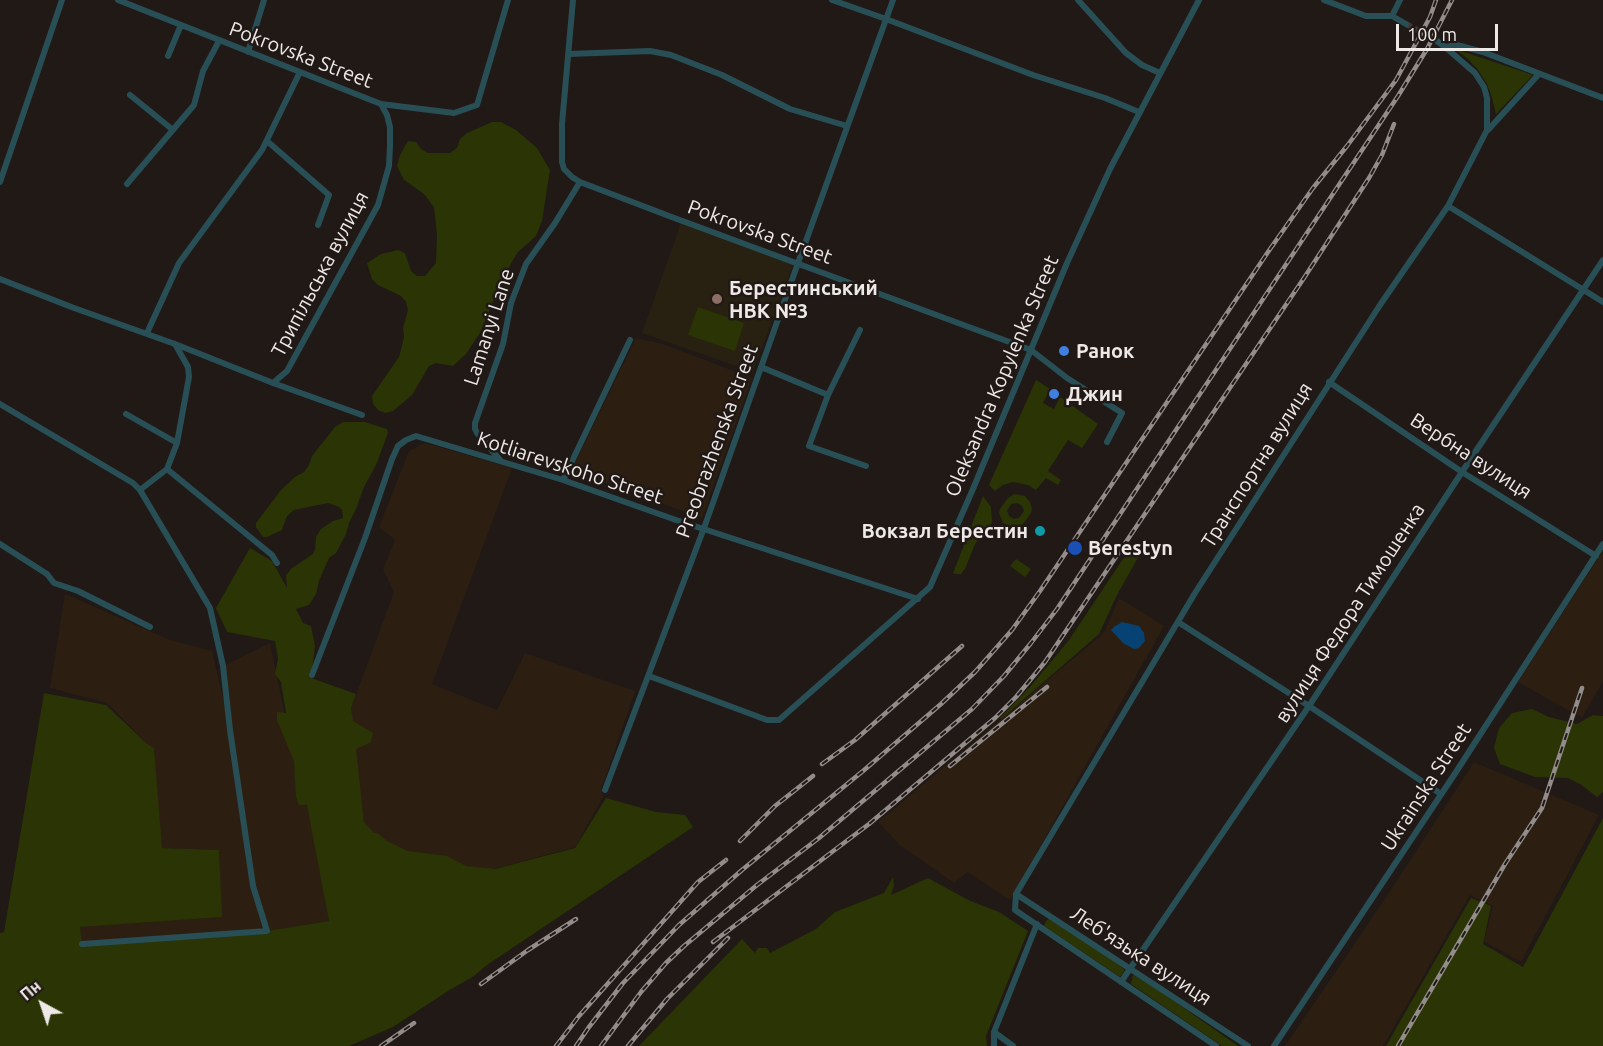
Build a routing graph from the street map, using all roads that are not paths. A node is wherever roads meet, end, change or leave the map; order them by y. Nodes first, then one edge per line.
1 (63, 0) edge
2 (118, 0) edge
3 (264, 0) edge
4 (508, 0) edge
5 (573, 0) edge
6 (832, 0) edge
7 (893, 0) edge
8 (1078, 0) edge
9 (1199, 0) edge
10 (1324, 0) edge
11 (1400, 0) edge
12 (1392, 16) junction
13 (886, 19) junction
14 (1406, 24) tunnel mouth
15 (181, 25) junction
16 (219, 41) junction
17 (1437, 41) tunnel mouth
18 (1445, 47) junction
19 (248, 52) junction
20 (569, 54) junction
21 (168, 56) dead end
22 (300, 72) junction
23 (1160, 73) junction
24 (1539, 74) junction
25 (130, 95) dead end
26 (1603, 98) edge
27 (381, 104) junction
28 (1139, 112) junction
29 (847, 126) junction
30 (173, 130) junction
31 (1487, 130) junction
32 (267, 141) junction
33 (0, 182) edge
34 (580, 182) junction
35 (127, 184) dead end
36 (1448, 206) junction
37 (318, 225) dead end
38 (1603, 260) edge
39 (798, 263) junction
40 (0, 279) edge
41 (1584, 289) junction
42 (1603, 302) edge
43 (860, 330) dead end
44 (147, 333) junction
45 (630, 340) dead end
46 (176, 344) junction
47 (1031, 350) junction
48 (761, 367) junction
49 (1329, 382) junction
50 (273, 384) junction
51 (828, 395) junction
52 (0, 404) edge
53 (126, 414) dead end
54 (362, 415) dead end
55 (1107, 442) dead end
56 (177, 443) junction
57 (501, 461) junction
58 (866, 466) dead end
59 (167, 469) junction
60 (1462, 472) junction
61 (563, 480) junction
62 (140, 490) junction
63 (704, 528) junction
64 (0, 544) edge
65 (1603, 544) edge
66 (1596, 555) junction
67 (277, 563) dead end
68 (918, 599) junction
69 (1178, 622) junction
70 (150, 627) dead end
71 (312, 675) dead end
72 (649, 676) junction
73 (1310, 706) junction
74 (605, 790) dead end
75 (1441, 794) junction
76 (1016, 894) junction
77 (1015, 910) joint
78 (1037, 924) junction
79 (82, 944) dead end
80 (1130, 968) junction
81 (1121, 982) junction
82 (994, 1032) junction
83 (994, 1046) edge
84 (1012, 1046) edge
85 (1216, 1046) edge
86 (1248, 1046) edge
87 (1274, 1046) edge

1 - 33 street
2 - 15 street, Pokrovska Street
3 - 19 street
4 - 27 street, Pokrovska Street
5 - 20 street
6 - 13 street
7 - 13 street, Preobrazhenska Street
8 - 23 street
9 - 23 street, Oleksandra Kopylenka Street
10 - 12 street
11 - 12 street
12 - 14 street
13 - 28 street
13 - 29 street, Preobrazhenska Street
15 - 16 street, Pokrovska Street
15 - 21 street
16 - 19 street, Pokrovska Street
16 - 30 street
17 - 18 street, Транспортна вулиця
18 - 24 street
18 - 31 street, Транспортна вулиця
19 - 22 street, Pokrovska Street
20 - 29 street
20 - 34 street
22 - 27 street, Pokrovska Street
22 - 32 street
23 - 28 street, Oleksandra Kopylenka Street
24 - 26 street
24 - 31 street
25 - 30 street
27 - 50 street, Трипільська вулиця
28 - 47 street, Oleksandra Kopylenka Street
29 - 39 street, Preobrazhenska Street
30 - 35 street
31 - 36 street, Транспортна вулиця
32 - 37 street
32 - 44 street
34 - 39 street, Pokrovska Street
34 - 57 street, Lamanyi Lane
36 - 41 street
36 - 49 street, Транспортна вулиця
38 - 41 street, вулиця Федора Тимошенка
39 - 47 street, Pokrovska Street
39 - 48 street, Preobrazhenska Street
40 - 44 street
41 - 42 street
41 - 60 street, вулиця Федора Тимошенка
43 - 51 street
44 - 46 street
45 - 61 street
46 - 50 street
46 - 56 street
47 - 55 street, Pokrovska Street
47 - 68 street, Oleksandra Kopylenka Street
48 - 51 street
48 - 63 street, Preobrazhenska Street
49 - 60 street, Вербна вулиця
49 - 69 street, Транспортна вулиця
50 - 54 street
51 - 58 street
52 - 62 street
53 - 56 street
56 - 59 street
57 - 61 street, Kotliarevskoho Street
57 - 71 street, Kotliarevskoho Street
59 - 62 street
59 - 67 street
60 - 66 street, Вербна вулиця
60 - 73 street, вулиця Федора Тимошенка
61 - 63 street, Kotliarevskoho Street
62 - 79 street
63 - 68 street, Kotliarevskoho Street
63 - 72 street, Preobrazhenska Street
64 - 70 street
65 - 66 street, Ukrainska Street
66 - 75 street, Ukrainska Street
68 - 72 street, Oleksandra Kopylenka Street
69 - 73 street
69 - 76 street, Транспортна вулиця
72 - 74 street, Preobrazhenska Street
73 - 75 street
73 - 80 street, вулиця Федора Тимошенка
75 - 87 street, Ukrainska Street
76 - 77 street, Транспортна вулиця
76 - 80 street, Леб'язька вулиця
77 - 78 street, Леб'язька вулиця
78 - 81 street, Леб'язька вулиця
78 - 82 street
80 - 81 street, вулиця Федора Тимошенка
80 - 86 street, Леб'язька вулиця
81 - 85 street, Леб'язька вулиця
82 - 83 street
82 - 84 street

